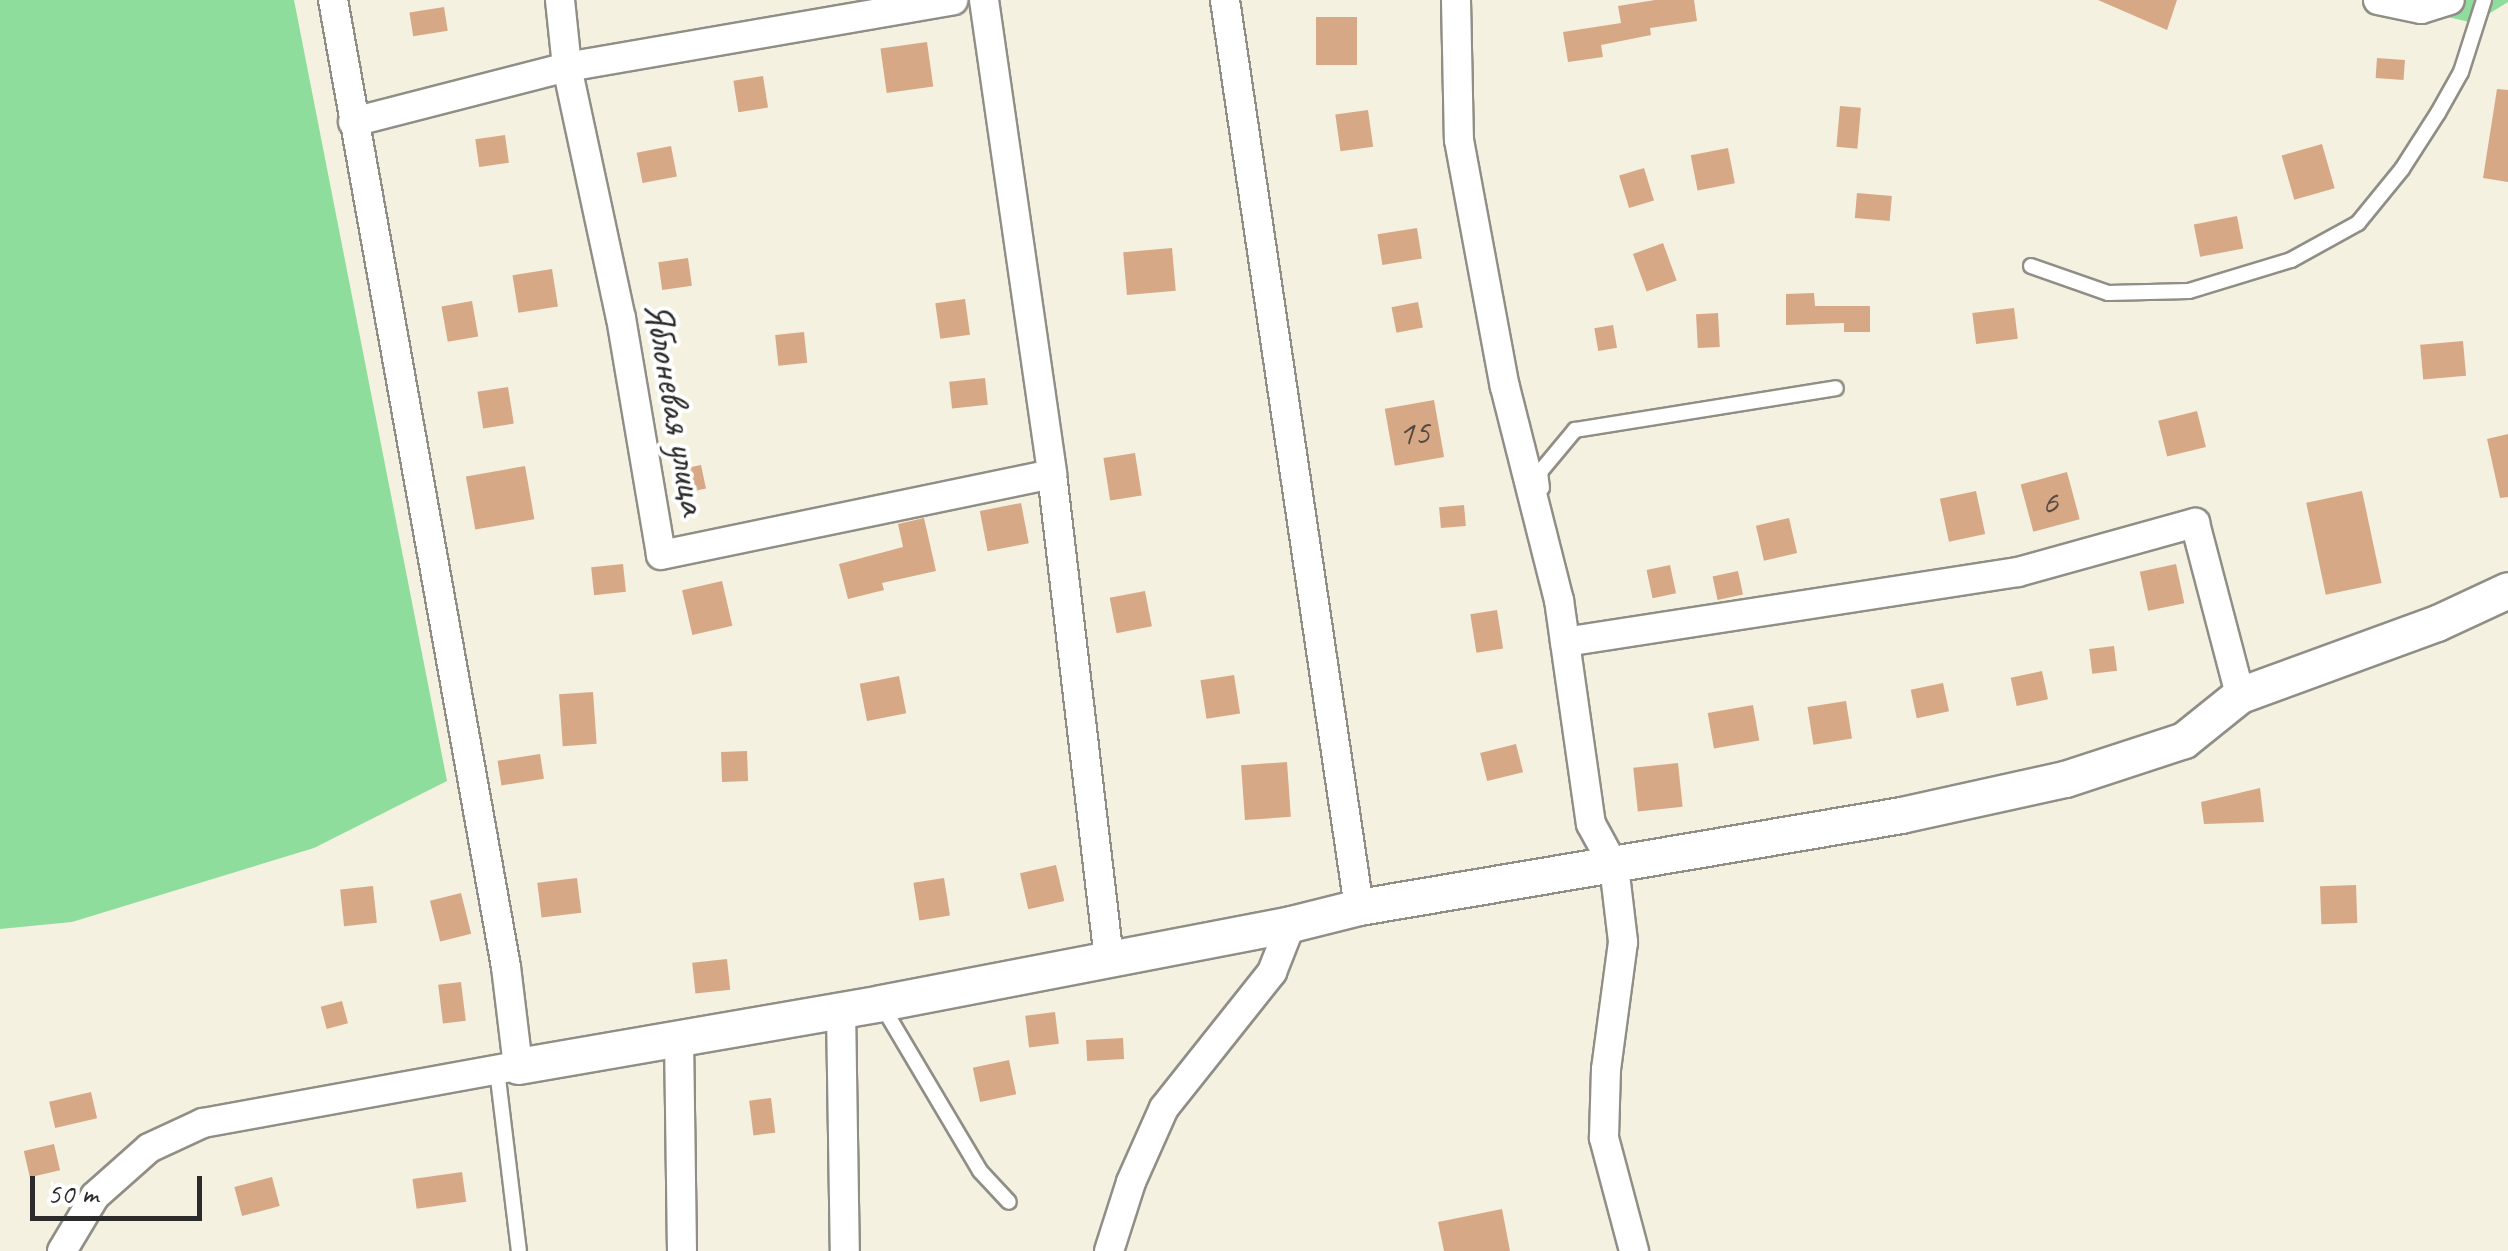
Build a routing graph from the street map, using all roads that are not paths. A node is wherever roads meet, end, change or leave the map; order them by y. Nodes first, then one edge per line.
1 (334, 0) edge
2 (560, 0) edge
3 (954, 0) edge
4 (984, 0) edge
5 (1225, 0) edge
6 (1456, 0) edge
7 (2378, 0) edge
8 (2450, 0) edge
9 (2484, 0) edge
10 (567, 67) junction
11 (353, 122) junction
12 (2032, 266) dead end
13 (1836, 388) dead end
14 (1052, 474) junction
15 (2508, 590) edge
16 (1559, 600) junction
17 (1565, 642) junction
18 (2240, 696) junction
19 (1614, 866) junction
20 (1359, 906) junction
21 (1292, 924) junction
22 (1108, 956) junction
23 (881, 1003) junction
24 (841, 1010) junction
25 (679, 1037) junction
26 (508, 1068) junction
27 (1009, 1202) dead end
28 (62, 1251) edge
29 (519, 1251) edge
30 (682, 1251) edge
31 (845, 1251) edge
32 (1110, 1251) edge
33 (1634, 1251) edge

1 - 11 street
2 - 10 street, Яблоневая улица
3 - 10 street
4 - 14 street
5 - 20 street
6 - 16 street
7 - 8 street
9 - 12 lane
10 - 11 street
10 - 14 street, Яблоневая улица
11 - 26 street
13 - 16 lane
14 - 22 street
15 - 18 street
16 - 17 street
17 - 18 street
17 - 19 street
18 - 19 street
19 - 20 street
19 - 33 street
20 - 21 street
21 - 22 street
21 - 32 street
22 - 23 street
23 - 24 street
23 - 27 lane
24 - 25 street
24 - 31 street
25 - 26 street
25 - 30 street
26 - 28 street
26 - 29 lane

